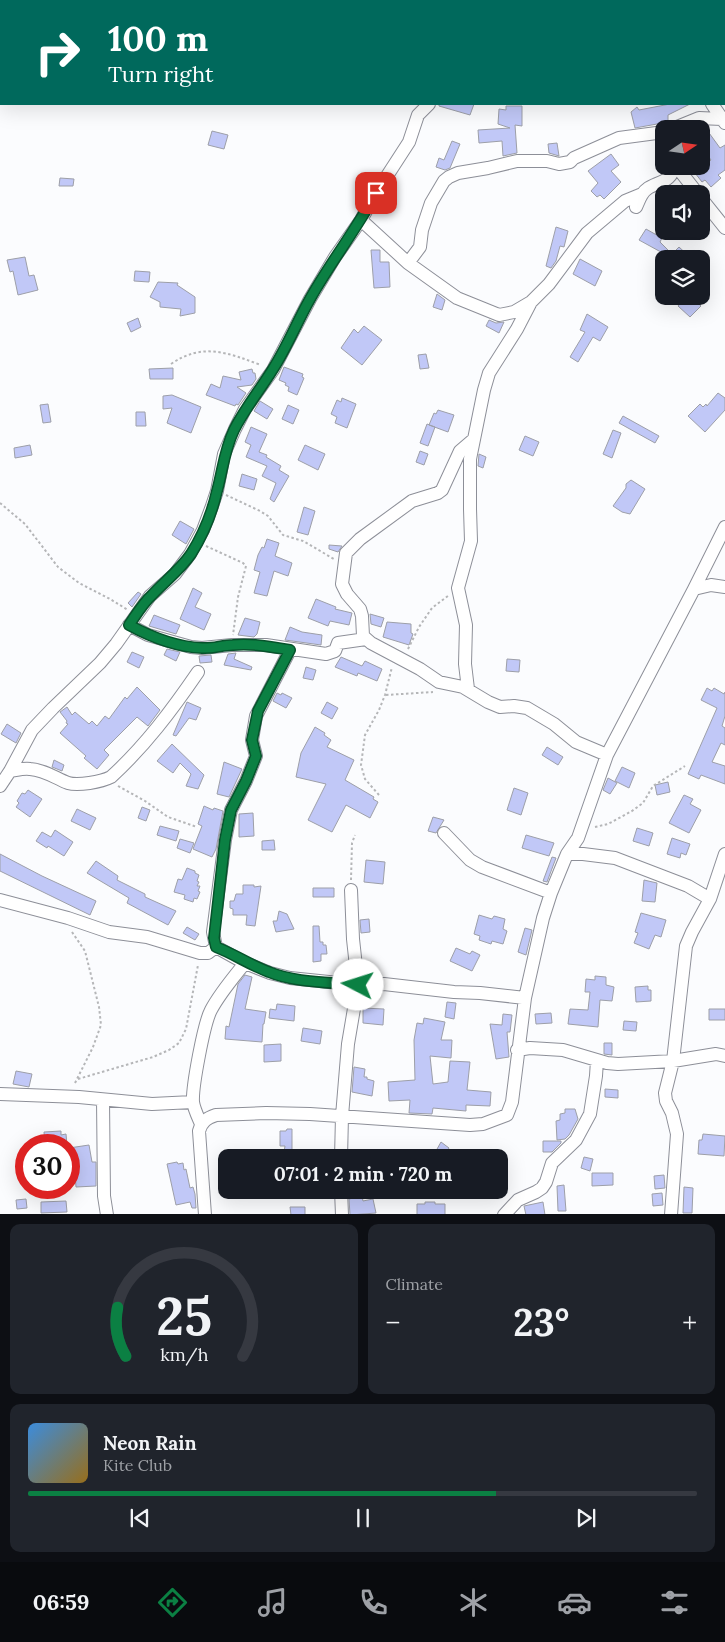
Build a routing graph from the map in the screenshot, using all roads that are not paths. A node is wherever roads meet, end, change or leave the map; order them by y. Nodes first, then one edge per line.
1 (428, 105) edge
2 (713, 105) edge
3 (694, 120) edge
4 (723, 121) edge
5 (655, 133) edge
6 (672, 175) edge
7 (682, 175) edge
8 (691, 185) edge
9 (642, 194) junction
10 (636, 207) dead end
11 (710, 209) edge
12 (361, 220) junction
13 (725, 228) edge
14 (408, 263) junction
15 (531, 302) junction
16 (474, 439) junction
17 (725, 526) edge
18 (725, 587) edge
19 (694, 589) junction
20 (133, 620) junction
21 (366, 640) junction
22 (290, 650) junction
23 (198, 672) dead end
24 (468, 689) junction
25 (607, 755) junction
26 (4, 777) edge
27 (444, 834) dead end
28 (567, 854) junction
29 (725, 854) edge
30 (351, 890) road end
31 (552, 893) junction
32 (710, 899) junction
33 (0, 900) edge
34 (216, 947) junction
35 (245, 962) junction
36 (358, 985) junction
37 (525, 998) junction
38 (517, 1050) junction
39 (725, 1056) edge
40 (597, 1060) junction
41 (673, 1061) junction
42 (0, 1094) edge
43 (103, 1100) junction
44 (194, 1102) junction
45 (342, 1116) junction
46 (201, 1124) junction
47 (341, 1149) edge
48 (341, 1199) edge
49 (107, 1214) edge
50 (205, 1214) edge
51 (342, 1214) edge
52 (504, 1214) edge
53 (671, 1214) edge

1 - 12 street
2 - 4 street
3 - 4 street
5 - 14 street
6 - 9 street
7 - 8 street
9 - 10 street
9 - 15 street
11 - 13 street
12 - 14 street
12 - 20 street
14 - 15 street
15 - 16 street
16 - 21 street
16 - 24 street
17 - 19 street
18 - 19 street
19 - 25 street
20 - 22 street
20 - 26 street
21 - 22 street
21 - 24 street
22 - 34 street
23 - 26 street
24 - 25 street
25 - 28 street
27 - 31 street
28 - 31 street
28 - 32 street
29 - 32 street
30 - 36 street
31 - 37 street
32 - 41 street
33 - 34 street
34 - 35 street
35 - 36 street
35 - 44 street
36 - 37 street
36 - 45 street
37 - 38 street
38 - 40 street
38 - 45 street
39 - 41 street
40 - 41 street
40 - 52 street
41 - 53 street
42 - 43 street
43 - 44 street
43 - 49 street
44 - 46 street
45 - 46 street
45 - 47 street
46 - 50 street
48 - 51 street

